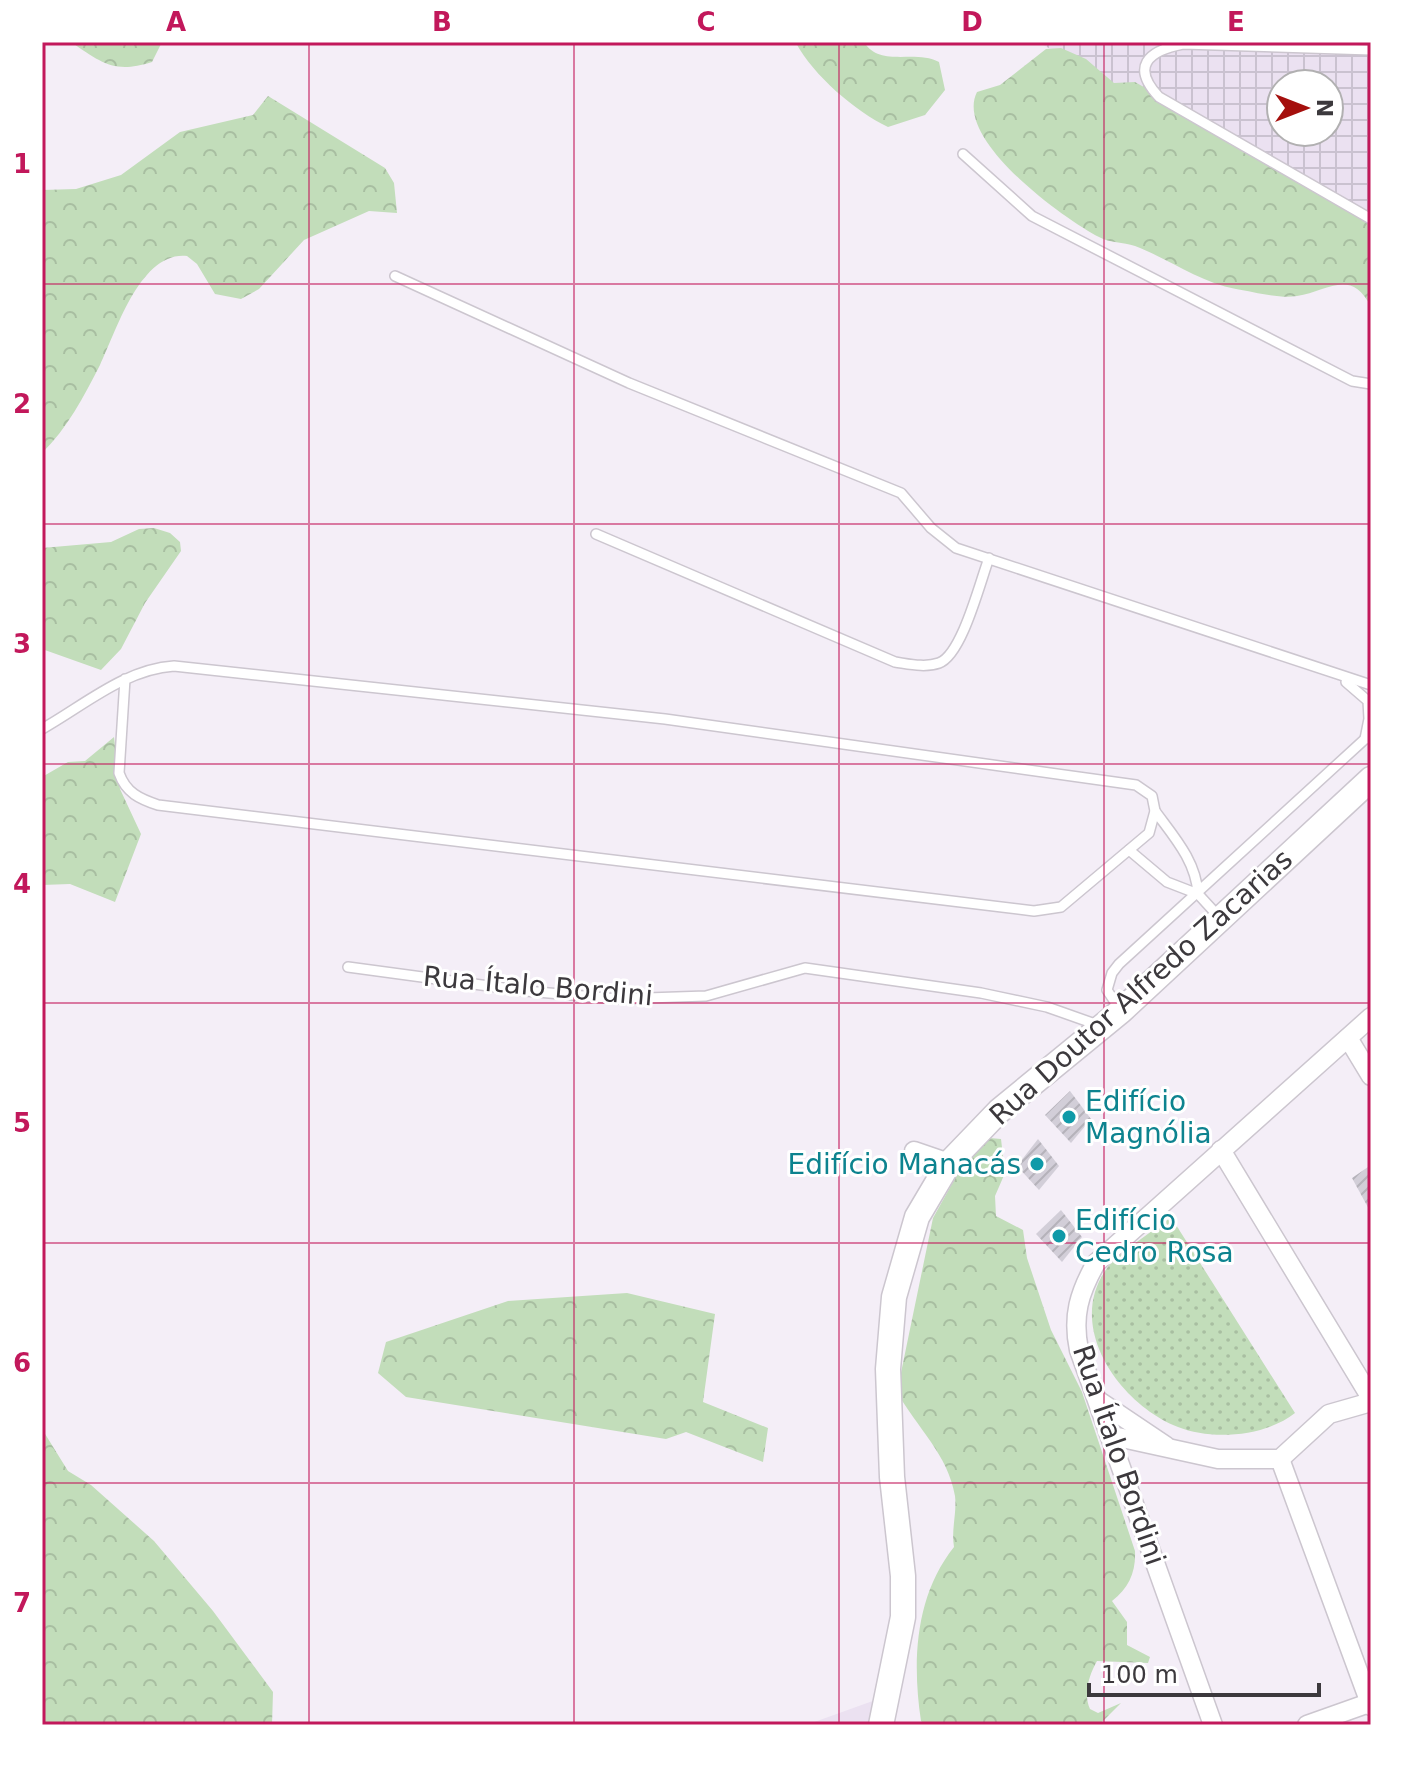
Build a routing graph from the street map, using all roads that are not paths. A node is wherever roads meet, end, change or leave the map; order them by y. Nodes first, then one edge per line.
1 (1371, 50) edge
2 (963, 154) dead end
3 (1371, 219) edge
4 (395, 276) dead end
5 (1371, 384) edge
6 (596, 534) dead end
7 (989, 558) junction
8 (125, 679) junction
9 (1343, 679) junction
10 (1371, 685) edge
11 (42, 729) edge
12 (1368, 739) edge
13 (1371, 779) edge
14 (1155, 811) junction
15 (1129, 850) junction
16 (1198, 894) junction
17 (1220, 918) junction
18 (348, 967) dead end
19 (1121, 1011) junction
20 (1371, 1017) edge
21 (1101, 1027) junction
22 (1348, 1038) junction
23 (1371, 1076) edge
24 (1221, 1150) junction
25 (914, 1151) dead end
26 (949, 1163) junction
27 (1371, 1400) edge
28 (1099, 1401) junction
29 (1113, 1436) junction
30 (1147, 1445) junction
31 (1168, 1448) junction
32 (1280, 1459) junction
33 (1129, 1482) junction
34 (1370, 1705) edge
35 (881, 1725) edge
36 (1213, 1725) edge
37 (1307, 1725) edge

1 - 3 lane
2 - 5 lane
4 - 7 lane
6 - 7 lane
7 - 9 lane
8 - 11 lane
8 - 14 lane
8 - 15 lane
9 - 10 lane
9 - 12 lane
12 - 16 lane
13 - 17 street, Rua Doutor Alfredo Zacarias
14 - 15 lane
14 - 16 lane
15 - 16 lane
16 - 17 lane
16 - 19 lane
17 - 19 street, Rua Doutor Alfredo Zacarias
18 - 21 lane, Rua Ítalo Bordini
19 - 21 street, Rua Doutor Alfredo Zacarias
20 - 22 street, Rua Ítalo Bordini
21 - 26 street, Rua Doutor Alfredo Zacarias
22 - 23 street
22 - 24 street, Rua Ítalo Bordini
24 - 27 street
24 - 28 street, Rua Ítalo Bordini
25 - 26 street
26 - 35 street, Rua Doutor Alfredo Zacarias
27 - 32 street
28 - 29 street, Rua Ítalo Bordini
28 - 31 street
29 - 30 street
29 - 33 street, Rua Ítalo Bordini
30 - 31 street
30 - 33 street
31 - 32 street
32 - 34 street
33 - 36 street, Rua Ítalo Bordini
34 - 37 street

